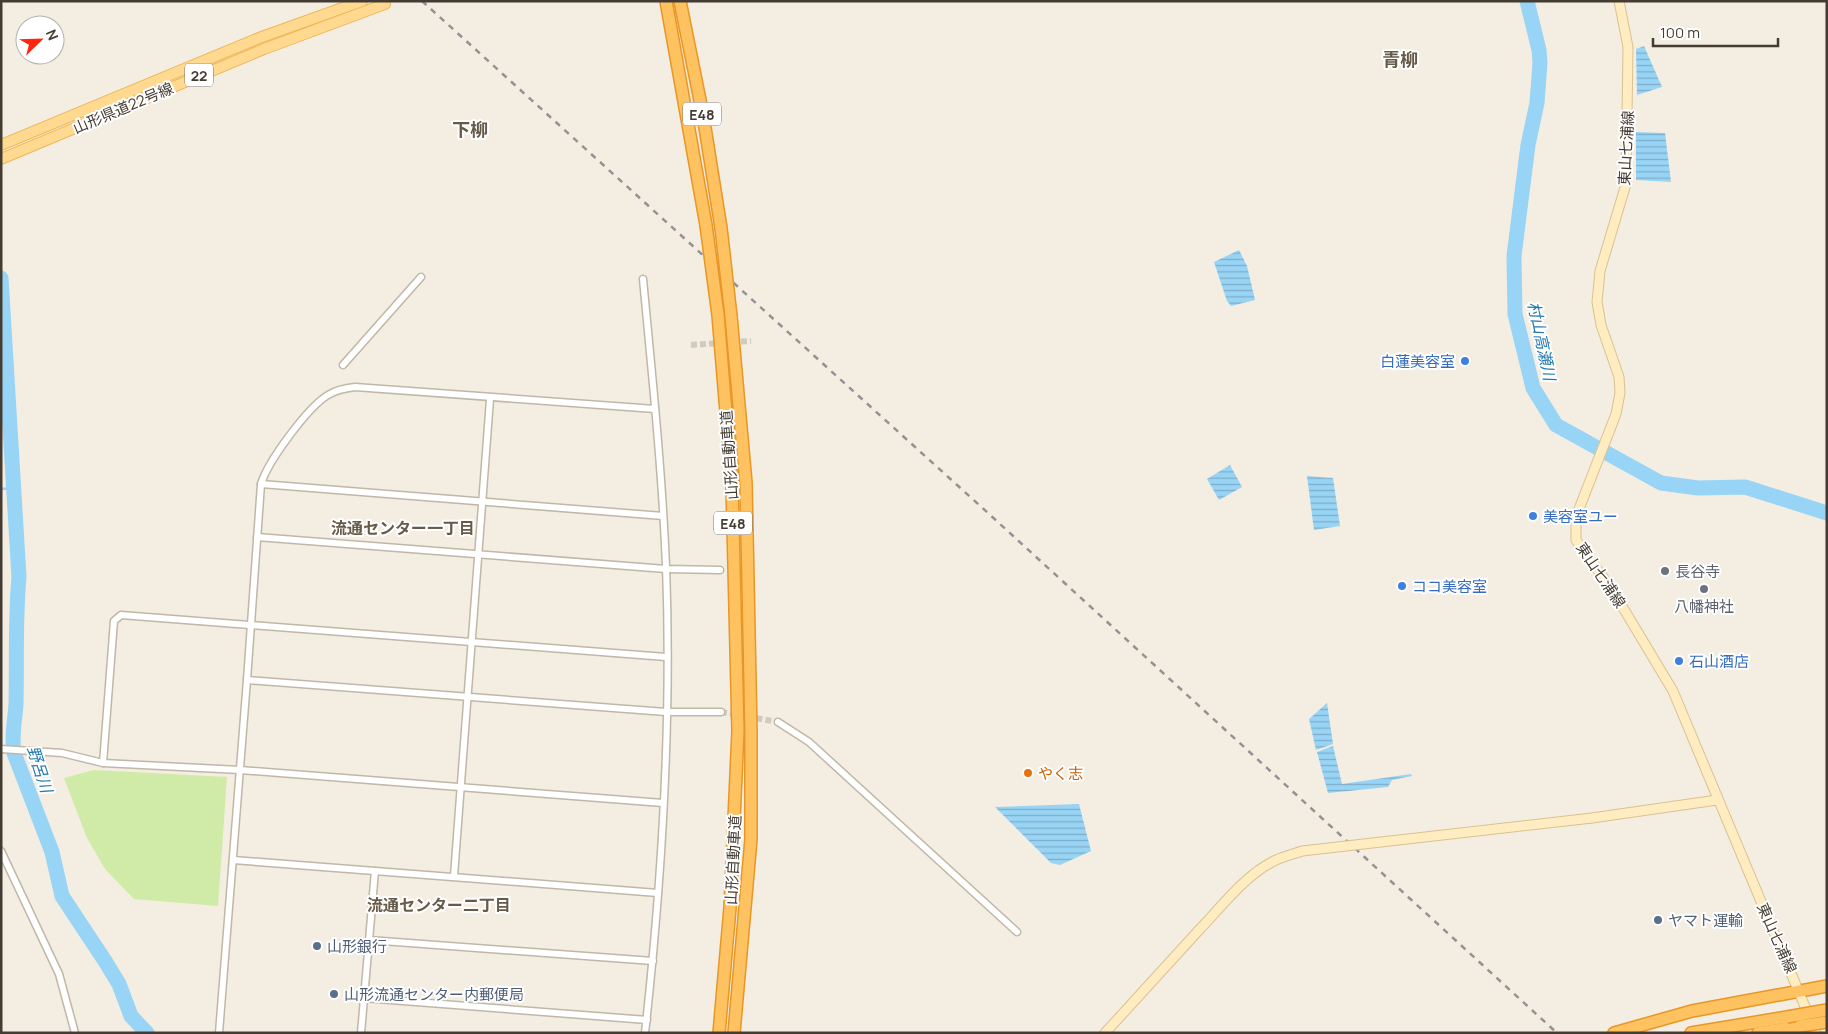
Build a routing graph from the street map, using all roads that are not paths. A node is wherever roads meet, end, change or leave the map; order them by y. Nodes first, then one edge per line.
1 (362, 1) edge
2 (666, 1) edge
3 (680, 1) edge
4 (1619, 1) edge
5 (385, 4) dead end
6 (3, 144) edge
7 (5, 157) edge
8 (421, 277) dead end
9 (643, 279) dead end
10 (344, 364) dead end
11 (490, 398) junction
12 (655, 409) junction
13 (261, 484) junction
14 (482, 502) junction
15 (663, 516) junction
16 (257, 536) junction
17 (479, 553) junction
18 (666, 568) junction
19 (720, 570) dead end
20 (250, 624) junction
21 (472, 641) junction
22 (666, 657) junction
23 (247, 680) junction
24 (467, 697) junction
25 (666, 712) junction
26 (721, 712) tunnel mouth
27 (778, 722) tunnel mouth
28 (4, 749) edge
29 (104, 763) junction
30 (240, 770) junction
31 (460, 789) junction
32 (1717, 800) junction
33 (663, 803) junction
34 (1, 851) edge
35 (233, 860) junction
36 (375, 870) junction
37 (454, 876) junction
38 (658, 892) junction
39 (1017, 932) dead end
40 (368, 940) junction
41 (653, 961) junction
42 (1827, 986) edge
43 (1799, 990) junction
44 (364, 998) junction
45 (1827, 1010) edge
46 (647, 1020) junction
47 (1827, 1022) edge
48 (75, 1033) edge
49 (219, 1033) edge
50 (361, 1033) edge
51 (645, 1033) edge
52 (719, 1033) edge
53 (734, 1033) edge
54 (1105, 1033) edge
55 (1614, 1033) edge
56 (1692, 1033) edge
57 (1758, 1033) edge
58 (1816, 1033) edge

1 - 6 main road, 山形県道22号線 / 22
2 - 52 highway, 山形自動車道 / E48, bridge
3 - 53 highway, 山形自動車道 / E48, bridge
4 - 32 main road, 東山七浦線
5 - 7 main road, 山形県道22号線 / 22
8 - 10 street
9 - 12 street
11 - 12 street
11 - 13 street
11 - 14 street
12 - 15 street
13 - 14 street
13 - 16 street
14 - 15 street
14 - 17 street
15 - 18 street
16 - 17 street
16 - 20 street
17 - 18 street
17 - 21 street
18 - 19 street
18 - 22 street
20 - 21 street
20 - 23 street
20 - 29 street
21 - 22 street
21 - 24 street
22 - 25 street
23 - 24 street
23 - 30 street
24 - 25 street
24 - 31 street
25 - 26 street
25 - 33 street
27 - 39 street
28 - 29 street
29 - 30 street
30 - 31 street
30 - 35 street
31 - 33 street
31 - 37 street
32 - 43 main road, 東山七浦線
32 - 54 main road, bridge
33 - 38 street
34 - 48 street
35 - 36 street
35 - 49 street
36 - 37 street
36 - 40 street
37 - 38 street
38 - 41 street
40 - 41 street
40 - 44 street
41 - 46 street
42 - 43 highway
43 - 55 highway
43 - 58 main road, 東山七浦線
44 - 46 street
44 - 50 street
45 - 56 highway, bridge
46 - 51 street
47 - 57 highway, bridge

